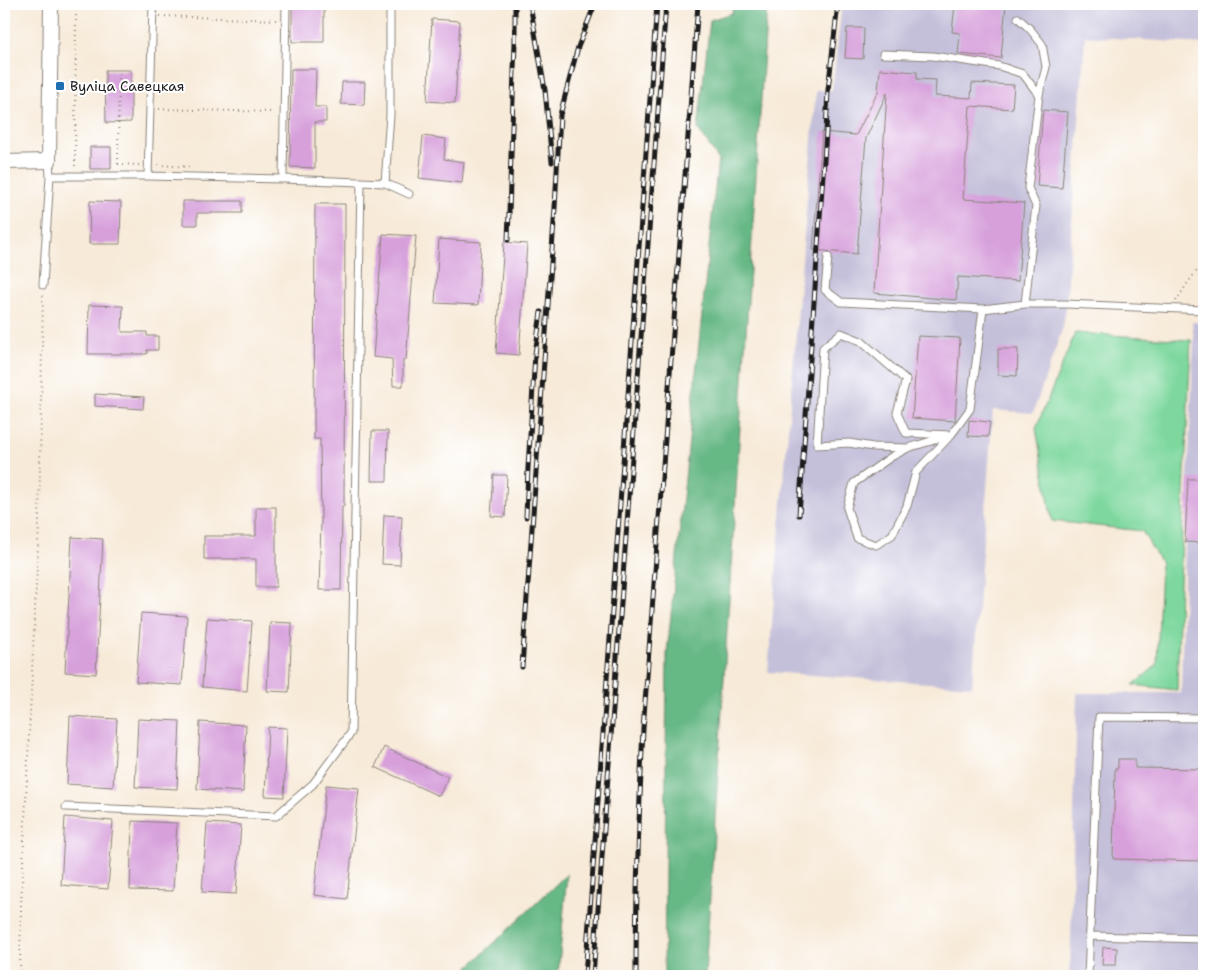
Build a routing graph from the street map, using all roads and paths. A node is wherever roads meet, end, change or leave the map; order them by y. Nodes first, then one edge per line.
1 (51, 4) edge
2 (76, 4) edge
3 (153, 4) edge
4 (286, 4) edge
5 (390, 4) edge
6 (152, 16) junction
7 (1018, 18) dead end
8 (286, 20) junction
9 (884, 54) dead end
10 (119, 71) dead end
11 (1039, 95) junction
12 (150, 109) junction
13 (284, 112) junction
14 (4, 162) edge
15 (50, 168) junction
16 (75, 175) junction
17 (118, 175) junction
18 (148, 176) junction
19 (283, 179) junction
20 (361, 182) junction
21 (385, 183) junction
22 (409, 194) dead end
23 (828, 257) dead end
24 (1204, 262) edge
25 (43, 285) joint
26 (1025, 304) junction
27 (1171, 308) junction
28 (983, 309) junction
29 (1204, 310) edge
30 (951, 435) junction
31 (908, 448) junction
32 (1204, 718) edge
33 (66, 807) dead end
34 (1090, 936) junction
35 (1204, 939) edge
36 (20, 976) edge
37 (1088, 976) edge

1 - 15 street
2 - 16 path
3 - 6 lane
4 - 8 lane
5 - 21 lane
6 - 8 path
6 - 12 lane
7 - 11 lane
8 - 13 lane
9 - 11 lane
10 - 17 path
11 - 26 lane
12 - 13 path
12 - 18 lane
13 - 19 lane
14 - 15 street
15 - 16 lane
15 - 25 lane
16 - 17 lane
17 - 18 lane
18 - 19 lane
19 - 20 lane
20 - 21 lane
20 - 33 lane
21 - 22 lane
23 - 28 lane
24 - 27 path
25 - 36 path
26 - 27 lane
26 - 28 lane
27 - 29 lane
28 - 30 lane
30 - 31 lane
30 - 31 lane
30 - 31 lane
32 - 34 lane
34 - 35 lane
34 - 37 lane

